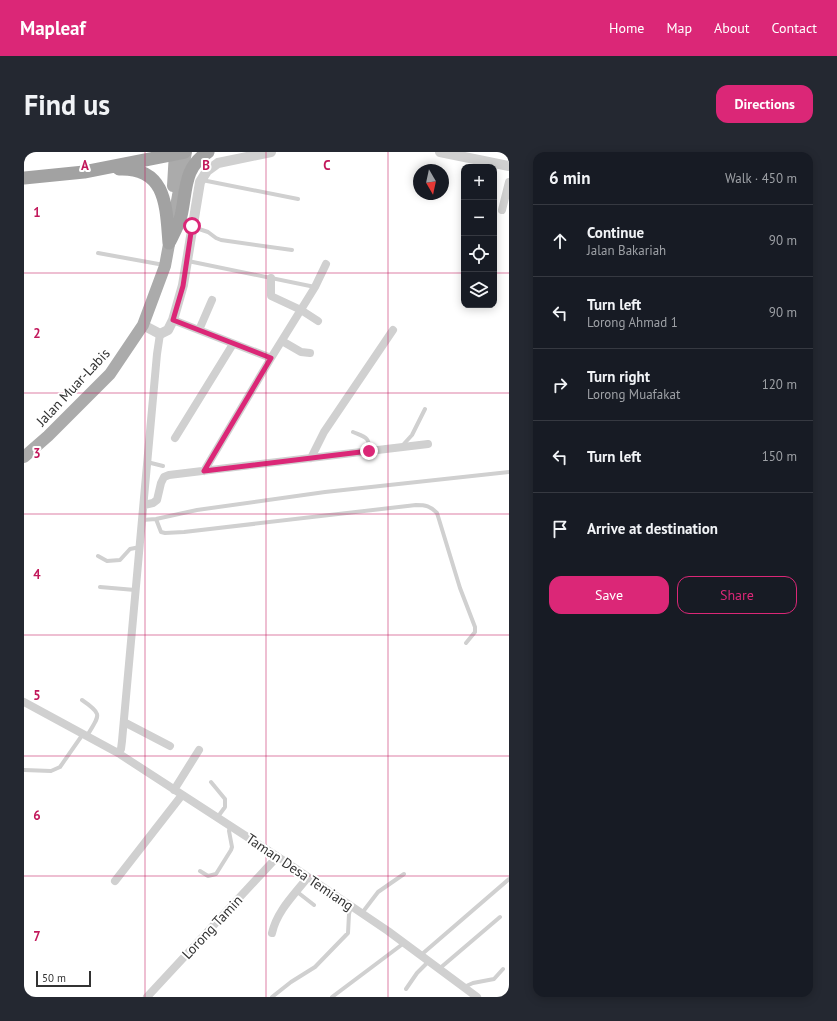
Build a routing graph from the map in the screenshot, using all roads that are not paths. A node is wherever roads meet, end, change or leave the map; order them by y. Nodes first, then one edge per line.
1 (180, 152) edge
2 (208, 152) edge
3 (271, 152) edge
4 (440, 152) edge
5 (149, 156) edge
6 (509, 166) edge
7 (84, 172) junction
8 (24, 178) edge
9 (201, 180) junction
10 (509, 182) edge
11 (298, 199) dead end
12 (502, 210) dead end
13 (192, 226) junction
14 (169, 243) junction
15 (292, 250) dead end
16 (98, 253) dead end
17 (187, 261) junction
18 (326, 264) dead end
19 (165, 266) junction
20 (271, 278) junction
21 (315, 287) junction
22 (212, 300) dead end
23 (301, 310) junction
24 (173, 320) junction
25 (318, 321) dead end
26 (143, 325) junction
27 (199, 330) junction
28 (393, 330) dead end
29 (160, 334) junction
30 (282, 341) junction
31 (233, 344) junction
32 (310, 353) dead end
33 (271, 358) junction
34 (425, 409) dead end
35 (353, 432) dead end
36 (175, 438) dead end
37 (428, 444) dead end
38 (401, 447) junction
39 (369, 451) junction
40 (24, 457) edge
41 (311, 458) junction
42 (147, 462) junction
43 (163, 466) dead end
44 (204, 471) junction
45 (509, 472) edge
46 (144, 505) junction
47 (156, 519) junction
48 (142, 520) junction
49 (140, 547) junction
50 (98, 556) dead end
51 (100, 588) dead end
52 (136, 590) junction
53 (466, 643) dead end
54 (82, 700) dead end
55 (24, 702) edge
56 (124, 722) junction
57 (85, 735) junction
58 (170, 746) dead end
59 (199, 750) dead end
60 (118, 753) junction
61 (24, 770) edge
62 (210, 782) dead end
63 (174, 790) junction
64 (182, 795) junction
65 (217, 818) junction
66 (230, 826) junction
67 (277, 856) junction
68 (200, 871) dead end
69 (404, 874) dead end
70 (308, 877) junction
71 (509, 879) edge
72 (115, 881) dead end
73 (296, 891) junction
74 (314, 905) dead end
75 (351, 906) junction
76 (362, 913) junction
77 (500, 917) dead end
78 (272, 933) dead end
79 (404, 943) junction
80 (421, 955) junction
81 (429, 961) junction
82 (439, 969) junction
83 (503, 969) dead end
84 (464, 987) junction
85 (406, 989) dead end
86 (147, 997) edge
87 (272, 997) edge
88 (332, 997) edge
89 (477, 997) edge

1 - 5 highway
1 - 14 main road, Jalan Muar-Labis
2 - 14 highway
3 - 9 street
4 - 6 street
5 - 7 highway
7 - 8 highway
7 - 14 highway
9 - 11 lane
9 - 13 street
10 - 12 street
13 - 15 lane
13 - 17 street
14 - 19 main road, Jalan Muar-Labis
16 - 19 lane
17 - 20 lane
17 - 24 street
18 - 21 street
19 - 26 main road, Jalan Muar-Labis
20 - 21 lane
20 - 23 street
21 - 23 street
22 - 27 street
23 - 25 street
23 - 30 street
24 - 27 street
24 - 29 street
26 - 29 street
26 - 40 main road, Jalan Muar-Labis
27 - 31 street
28 - 41 street
29 - 42 street
30 - 32 street
30 - 33 street
31 - 33 street
31 - 36 street
33 - 44 street
34 - 38 lane
35 - 39 lane
37 - 38 street
38 - 39 street
39 - 41 street
41 - 44 street
42 - 43 lane
42 - 46 street
44 - 46 street
45 - 47 lane
46 - 48 street
47 - 48 lane
47 - 53 lane
48 - 49 street
49 - 50 lane
49 - 52 street
51 - 52 lane
52 - 56 street
54 - 57 lane
55 - 57 street, Taman Desa Temiang
56 - 58 street
56 - 60 street
57 - 60 street, Taman Desa Temiang
57 - 61 lane
59 - 63 street
60 - 63 street, Taman Desa Temiang
62 - 65 lane
63 - 64 street, Taman Desa Temiang
64 - 65 street, Taman Desa Temiang
64 - 72 street
65 - 66 street, Taman Desa Temiang
66 - 67 street, Taman Desa Temiang
66 - 68 lane
67 - 70 street, Taman Desa Temiang
67 - 86 street, Lorong Tamin
69 - 76 lane
70 - 73 street
70 - 75 street, Taman Desa Temiang
71 - 80 lane
73 - 74 lane
73 - 78 street
75 - 76 street, Taman Desa Temiang
75 - 87 lane
76 - 79 street, Taman Desa Temiang
77 - 82 lane
79 - 80 street, Taman Desa Temiang
79 - 88 lane
80 - 81 street, Taman Desa Temiang
81 - 82 street, Taman Desa Temiang
81 - 85 lane
82 - 84 street, Taman Desa Temiang
83 - 84 lane
84 - 89 street, Taman Desa Temiang

